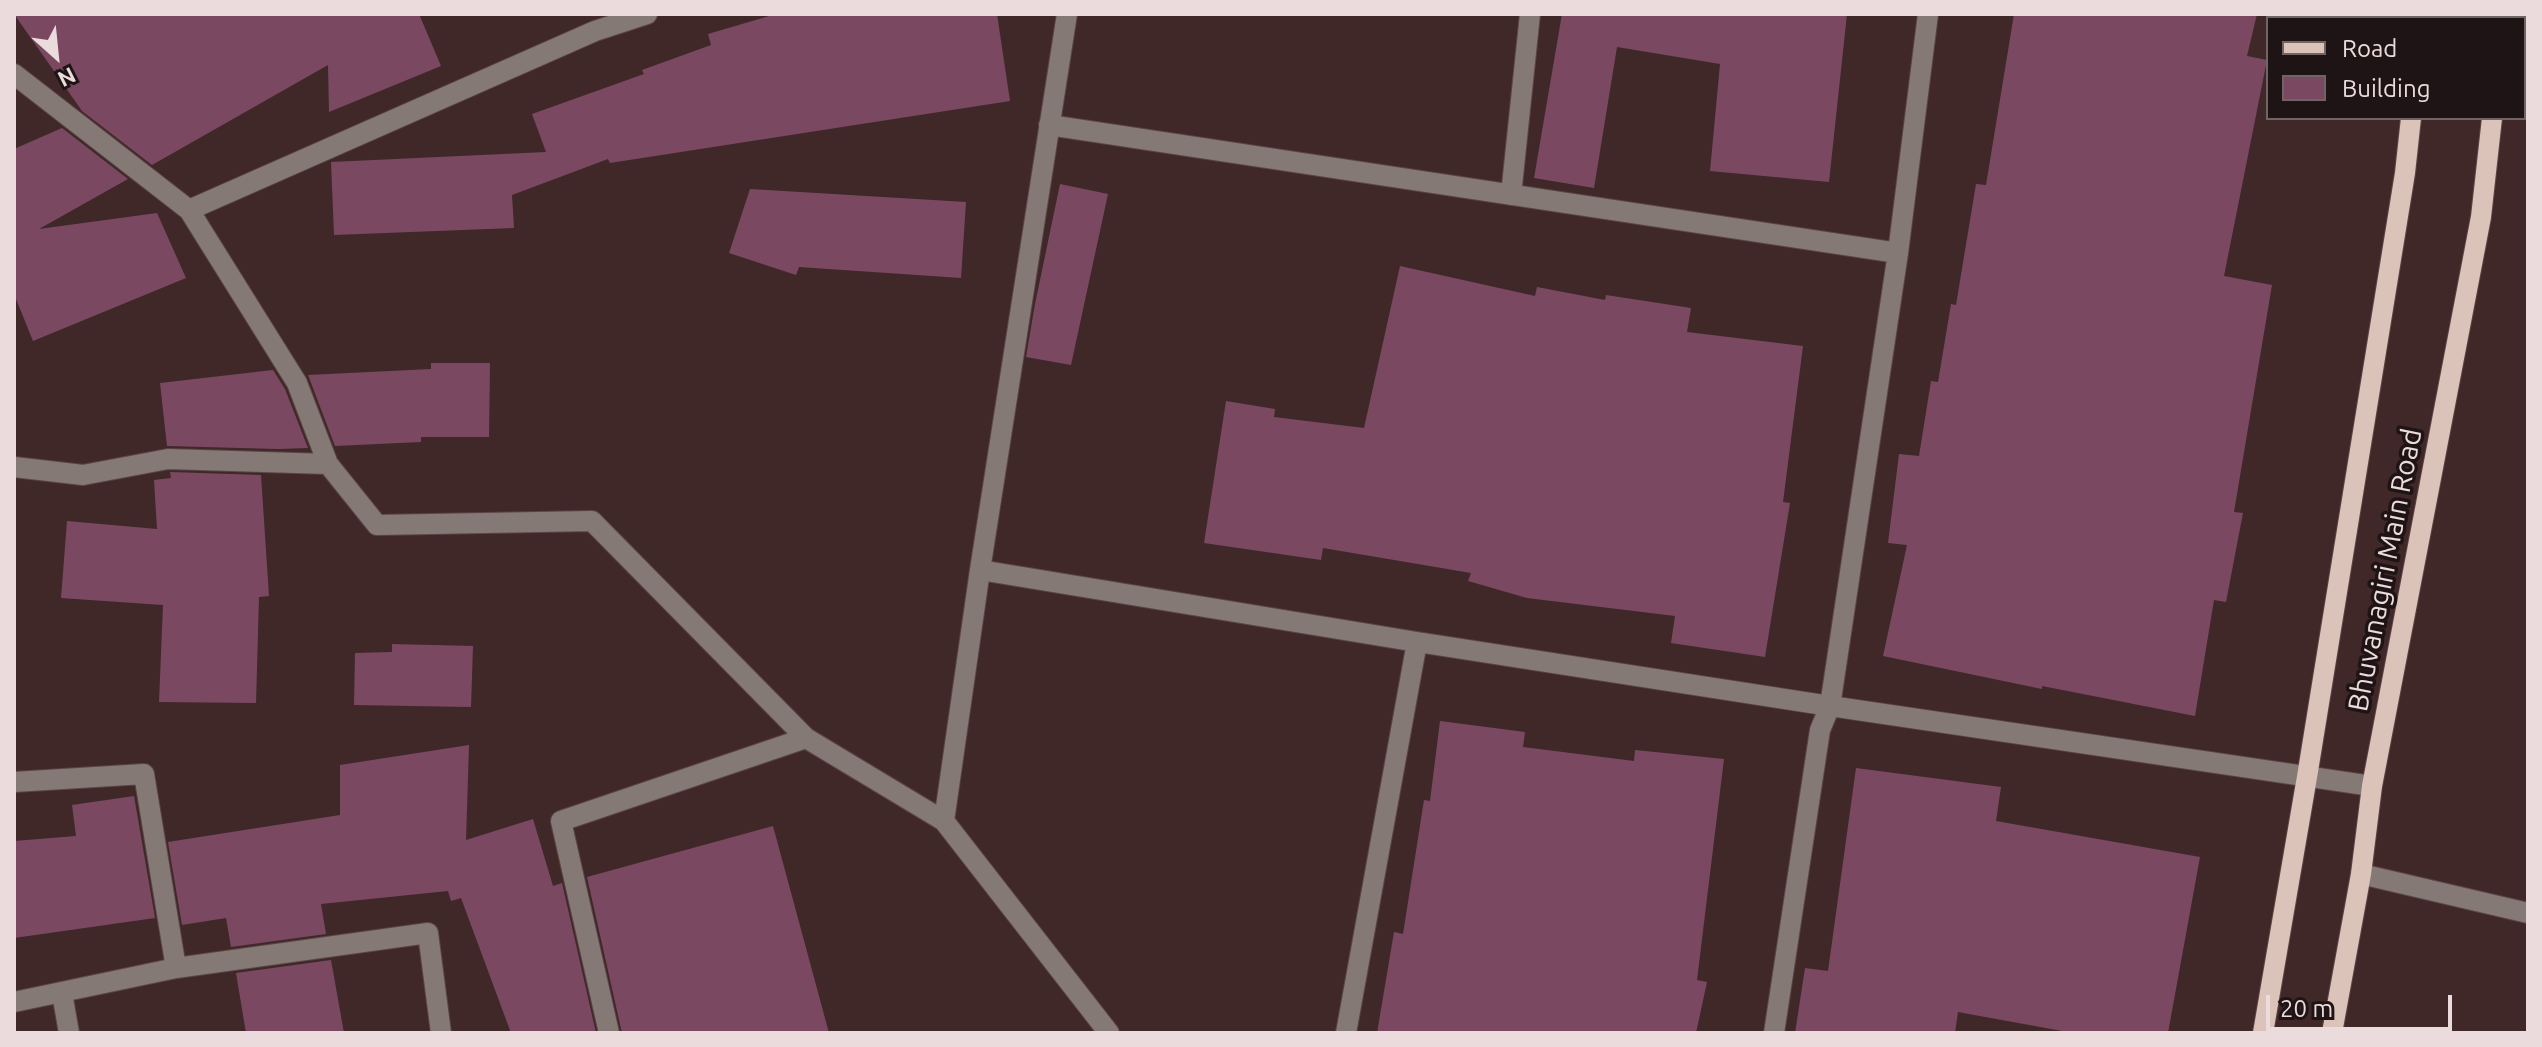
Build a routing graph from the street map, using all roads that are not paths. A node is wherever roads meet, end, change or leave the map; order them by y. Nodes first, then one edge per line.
1 (647, 14) edge
2 (1067, 14) edge
3 (1530, 14) edge
4 (1928, 14) edge
5 (14, 74) edge
6 (2411, 120) edge
7 (2492, 120) edge
8 (1049, 125) junction
9 (1511, 195) junction
10 (189, 210) junction
11 (1898, 253) junction
12 (328, 464) junction
13 (14, 467) edge
14 (980, 570) junction
15 (1417, 642) junction
16 (1830, 706) junction
17 (806, 738) junction
18 (2307, 777) junction
19 (14, 782) edge
20 (2372, 786) junction
21 (944, 821) junction
22 (2361, 874) junction
23 (2528, 913) edge
24 (176, 968) junction
25 (62, 993) junction
26 (14, 1002) edge
27 (69, 1033) edge
28 (441, 1033) edge
29 (609, 1033) edge
30 (1109, 1033) edge
31 (1346, 1033) edge
32 (1774, 1033) edge
33 (2263, 1033) edge
34 (2332, 1033) edge

1 - 10 street
2 - 8 street
3 - 9 street
4 - 11 street
5 - 10 street
6 - 18 main road, Bhuvanagiri Main Road
7 - 20 main road, Bhuvanagiri Main Road
8 - 9 street
8 - 14 street
9 - 11 street
10 - 12 street
11 - 16 street
12 - 13 street
12 - 17 street
14 - 15 street
14 - 21 street
15 - 16 street
15 - 31 street
16 - 18 street
16 - 32 street
17 - 21 street
17 - 29 street
18 - 20 street
18 - 33 main road, Bhuvanagiri Main Road
19 - 24 street
20 - 22 main road, Bhuvanagiri Main Road
21 - 30 street
22 - 23 street
22 - 34 main road, Bhuvanagiri Main Road
24 - 25 street
24 - 28 street
25 - 26 street
25 - 27 street

